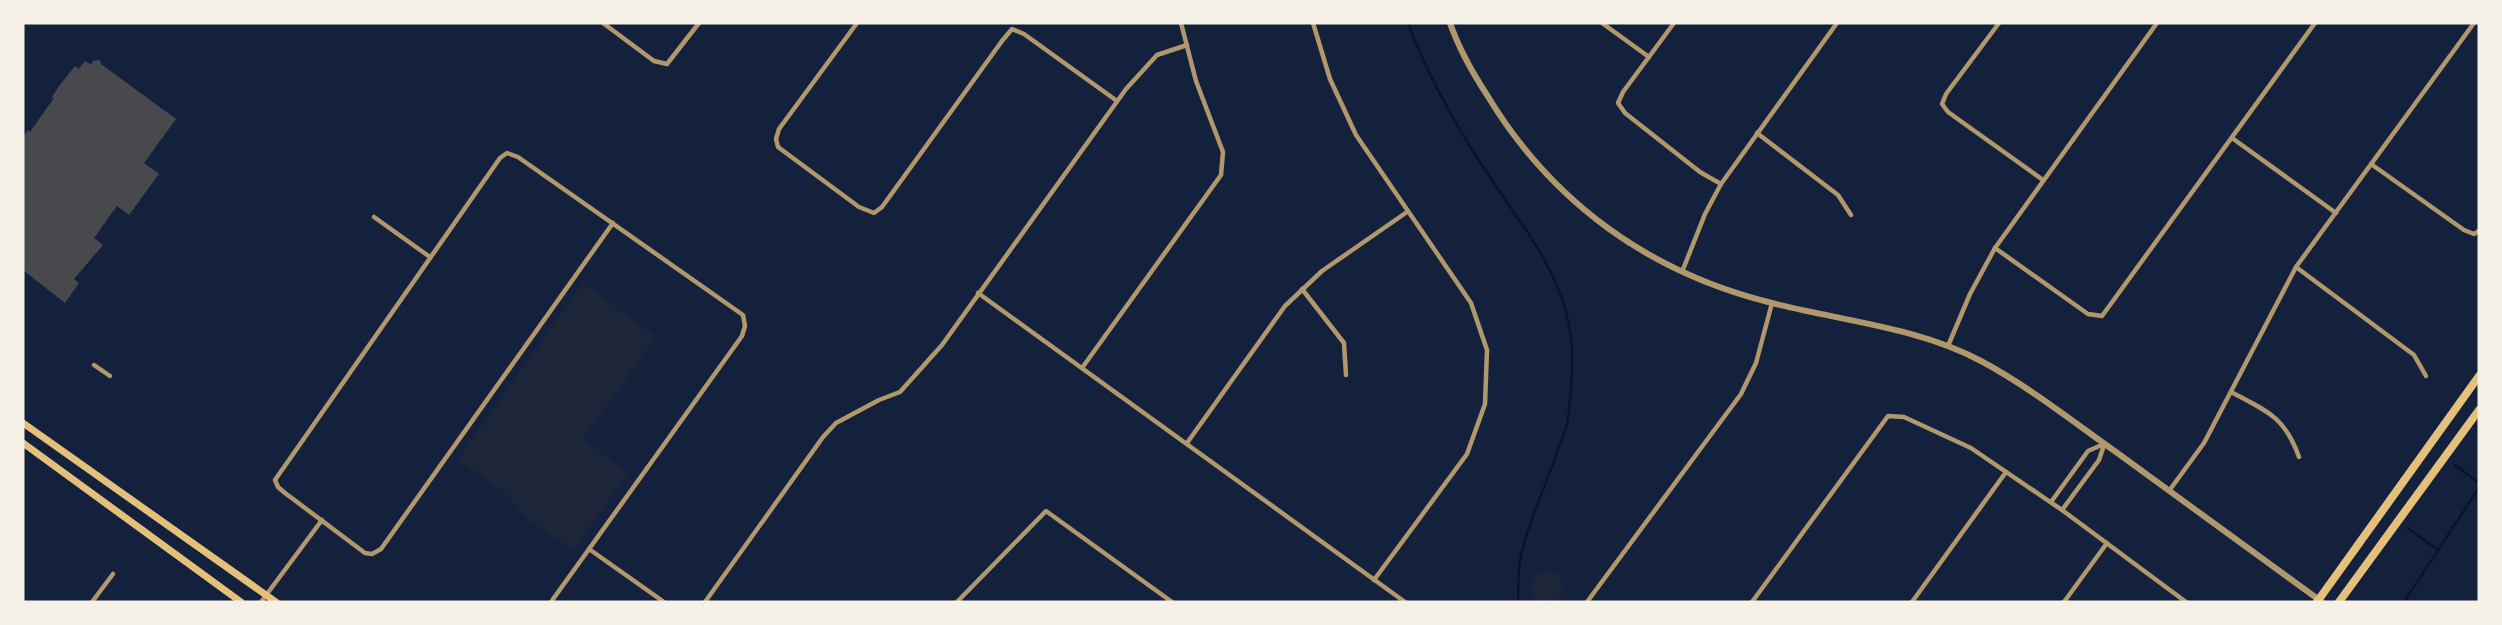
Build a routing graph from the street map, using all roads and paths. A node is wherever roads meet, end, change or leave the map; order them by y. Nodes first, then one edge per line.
1 (603, 23) edge
2 (699, 23) edge
3 (857, 23) edge
4 (1181, 23) edge
5 (1313, 23) edge
6 (1450, 23) edge
7 (1602, 23) edge
8 (1674, 23) edge
9 (1838, 23) edge
10 (1998, 23) edge
11 (2157, 23) edge
12 (2315, 23) edge
13 (2474, 23) edge
14 (1187, 45) junction
15 (1649, 57) junction
16 (1117, 101) junction
17 (1757, 133) junction
18 (2232, 138) junction
19 (2371, 164) junction
20 (2043, 180) junction
21 (1721, 184) junction
22 (1407, 212) junction
23 (2336, 213) junction
24 (1851, 215) dead end
25 (374, 218) dead end
26 (613, 223) junction
27 (2476, 232) edge
28 (1995, 248) junction
29 (430, 257) junction
30 (2295, 267) junction
31 (1682, 272) junction
32 (1302, 289) junction
33 (978, 292) junction
34 (1772, 303) junction
35 (1948, 346) junction
36 (94, 365) dead end
37 (1082, 368) junction
38 (1346, 375) dead end
39 (110, 376) dead end
40 (2426, 376) dead end
41 (2479, 376) edge
42 (2231, 392) junction
43 (2479, 410) edge
44 (23, 423) edge
45 (23, 443) edge
46 (1187, 443) junction
47 (2104, 444) junction
48 (2299, 457) dead end
49 (2006, 471) junction
50 (2169, 491) junction
51 (2051, 502) junction
52 (2062, 510) junction
53 (322, 520) junction
54 (2107, 543) junction
55 (589, 548) junction
56 (113, 574) dead end
57 (1374, 580) junction
58 (264, 599) edge
59 (2319, 601) edge
60 (92, 602) edge
61 (241, 602) edge
62 (276, 602) edge
63 (551, 602) edge
64 (664, 602) edge
65 (705, 602) edge
66 (957, 602) edge
67 (1172, 602) edge
68 (1405, 602) edge
69 (1587, 602) edge
70 (1752, 602) edge
71 (1912, 602) edge
72 (2064, 602) edge
73 (2186, 602) edge
74 (2339, 602) edge

1 - 2 street
3 - 16 street
4 - 14 street
5 - 22 street
6 - 31 street
7 - 15 street
8 - 15 street
9 - 17 street
10 - 20 street
11 - 20 street
12 - 18 street
13 - 19 street
14 - 16 street
14 - 37 street
15 - 21 street
16 - 33 street
17 - 21 street
17 - 24 street
18 - 23 street
18 - 28 street
19 - 23 street
19 - 27 street
20 - 28 street
21 - 31 street
22 - 32 street
22 - 57 street
23 - 30 street
25 - 29 street
26 - 29 street
26 - 53 street
26 - 55 street
28 - 35 street
29 - 53 street
30 - 40 street
30 - 42 street
31 - 34 street
32 - 38 street
32 - 46 street
33 - 37 street
33 - 65 street
34 - 35 street
34 - 69 street
35 - 47 street
36 - 39 street
37 - 46 street
41 - 59 main road
42 - 48 street
42 - 50 street
43 - 74 main road
44 - 58 main road
45 - 61 main road
46 - 57 street
47 - 50 street
47 - 51 street
47 - 52 street
49 - 51 street
49 - 70 street
49 - 71 street
50 - 59 street
51 - 52 street
52 - 54 street
53 - 58 street
54 - 72 street
54 - 73 street
55 - 63 street
55 - 64 street
56 - 60 street
57 - 68 street
58 - 62 main road
66 - 67 street

